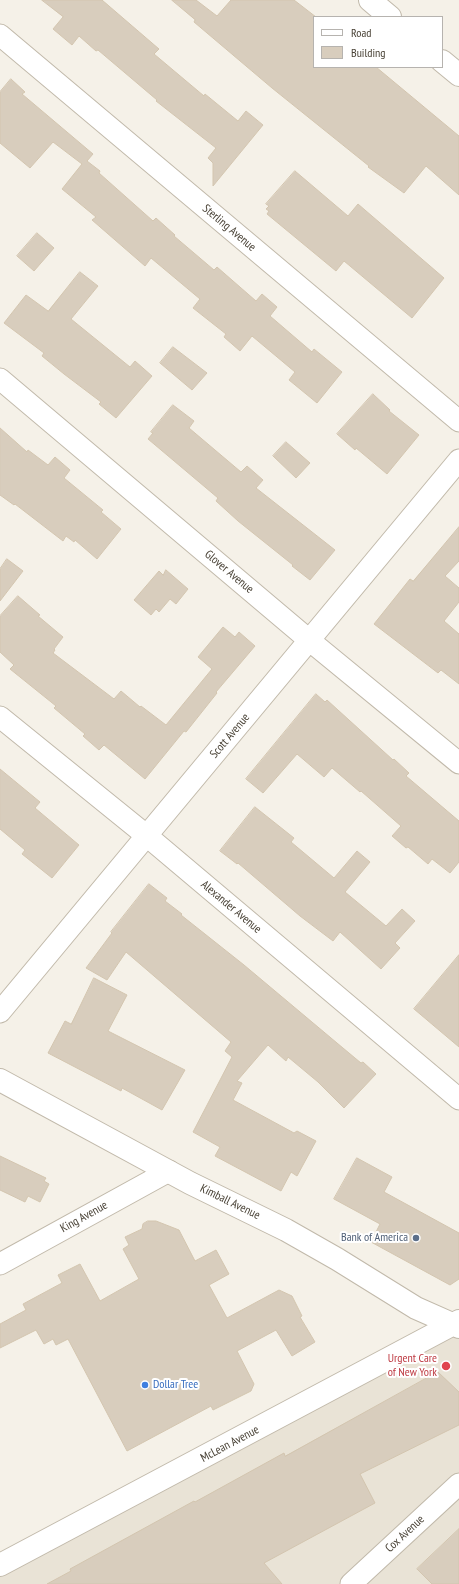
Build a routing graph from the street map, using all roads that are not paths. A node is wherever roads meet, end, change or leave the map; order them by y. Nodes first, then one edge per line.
1 (370, 0) edge
2 (389, 16) edge
3 (0, 35) edge
4 (443, 62) edge
5 (459, 75) edge
6 (0, 378) edge
7 (459, 421) edge
8 (459, 460) edge
9 (309, 640) junction
10 (0, 717) edge
11 (459, 763) edge
12 (147, 836) junction
13 (0, 1012) edge
14 (0, 1080) edge
15 (459, 1099) edge
16 (169, 1171) junction
17 (0, 1264) edge
18 (457, 1324) edge
19 (459, 1484) edge
20 (0, 1565) edge
21 (351, 1584) edge

1 - 2 street
3 - 7 street, Sterling Avenue
4 - 5 street
6 - 9 street, Glover Avenue
8 - 9 street, Scott Avenue
9 - 11 street, Glover Avenue
9 - 12 street, Scott Avenue
10 - 12 street, Alexander Avenue
12 - 13 street, Scott Avenue
12 - 15 street, Alexander Avenue
14 - 16 street, Kimball Avenue
16 - 17 street, King Avenue
16 - 18 street, Kimball Avenue
18 - 20 street, McLean Avenue
19 - 21 street, Cox Avenue

